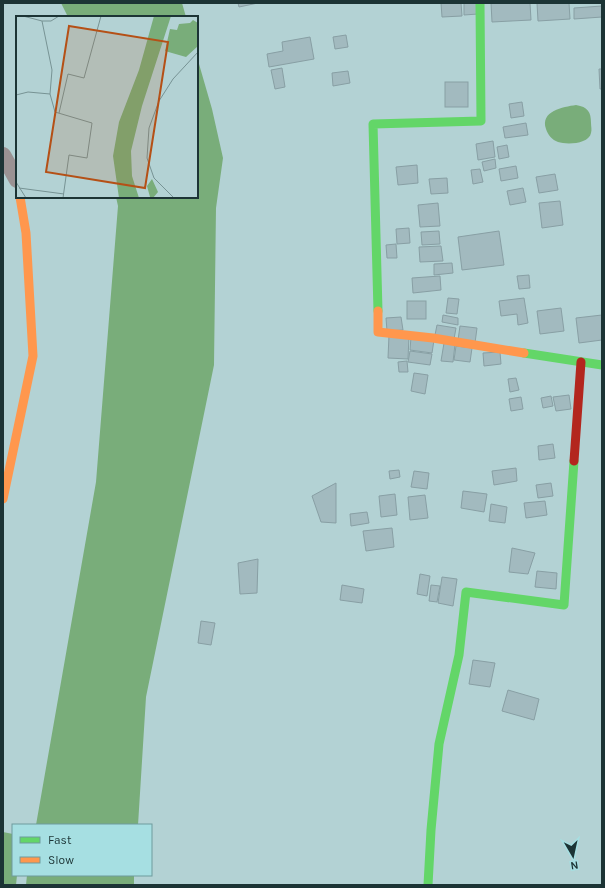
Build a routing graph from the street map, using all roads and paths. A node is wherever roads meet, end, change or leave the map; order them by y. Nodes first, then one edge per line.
1 (480, 3) edge
2 (3, 155) edge
3 (16, 178) edge
4 (20, 198) edge
5 (581, 362) junction
6 (602, 365) edge
7 (3, 499) edge
8 (428, 885) edge

1 - 5 street
2 - 3 street
4 - 7 street
5 - 6 street
5 - 8 street

